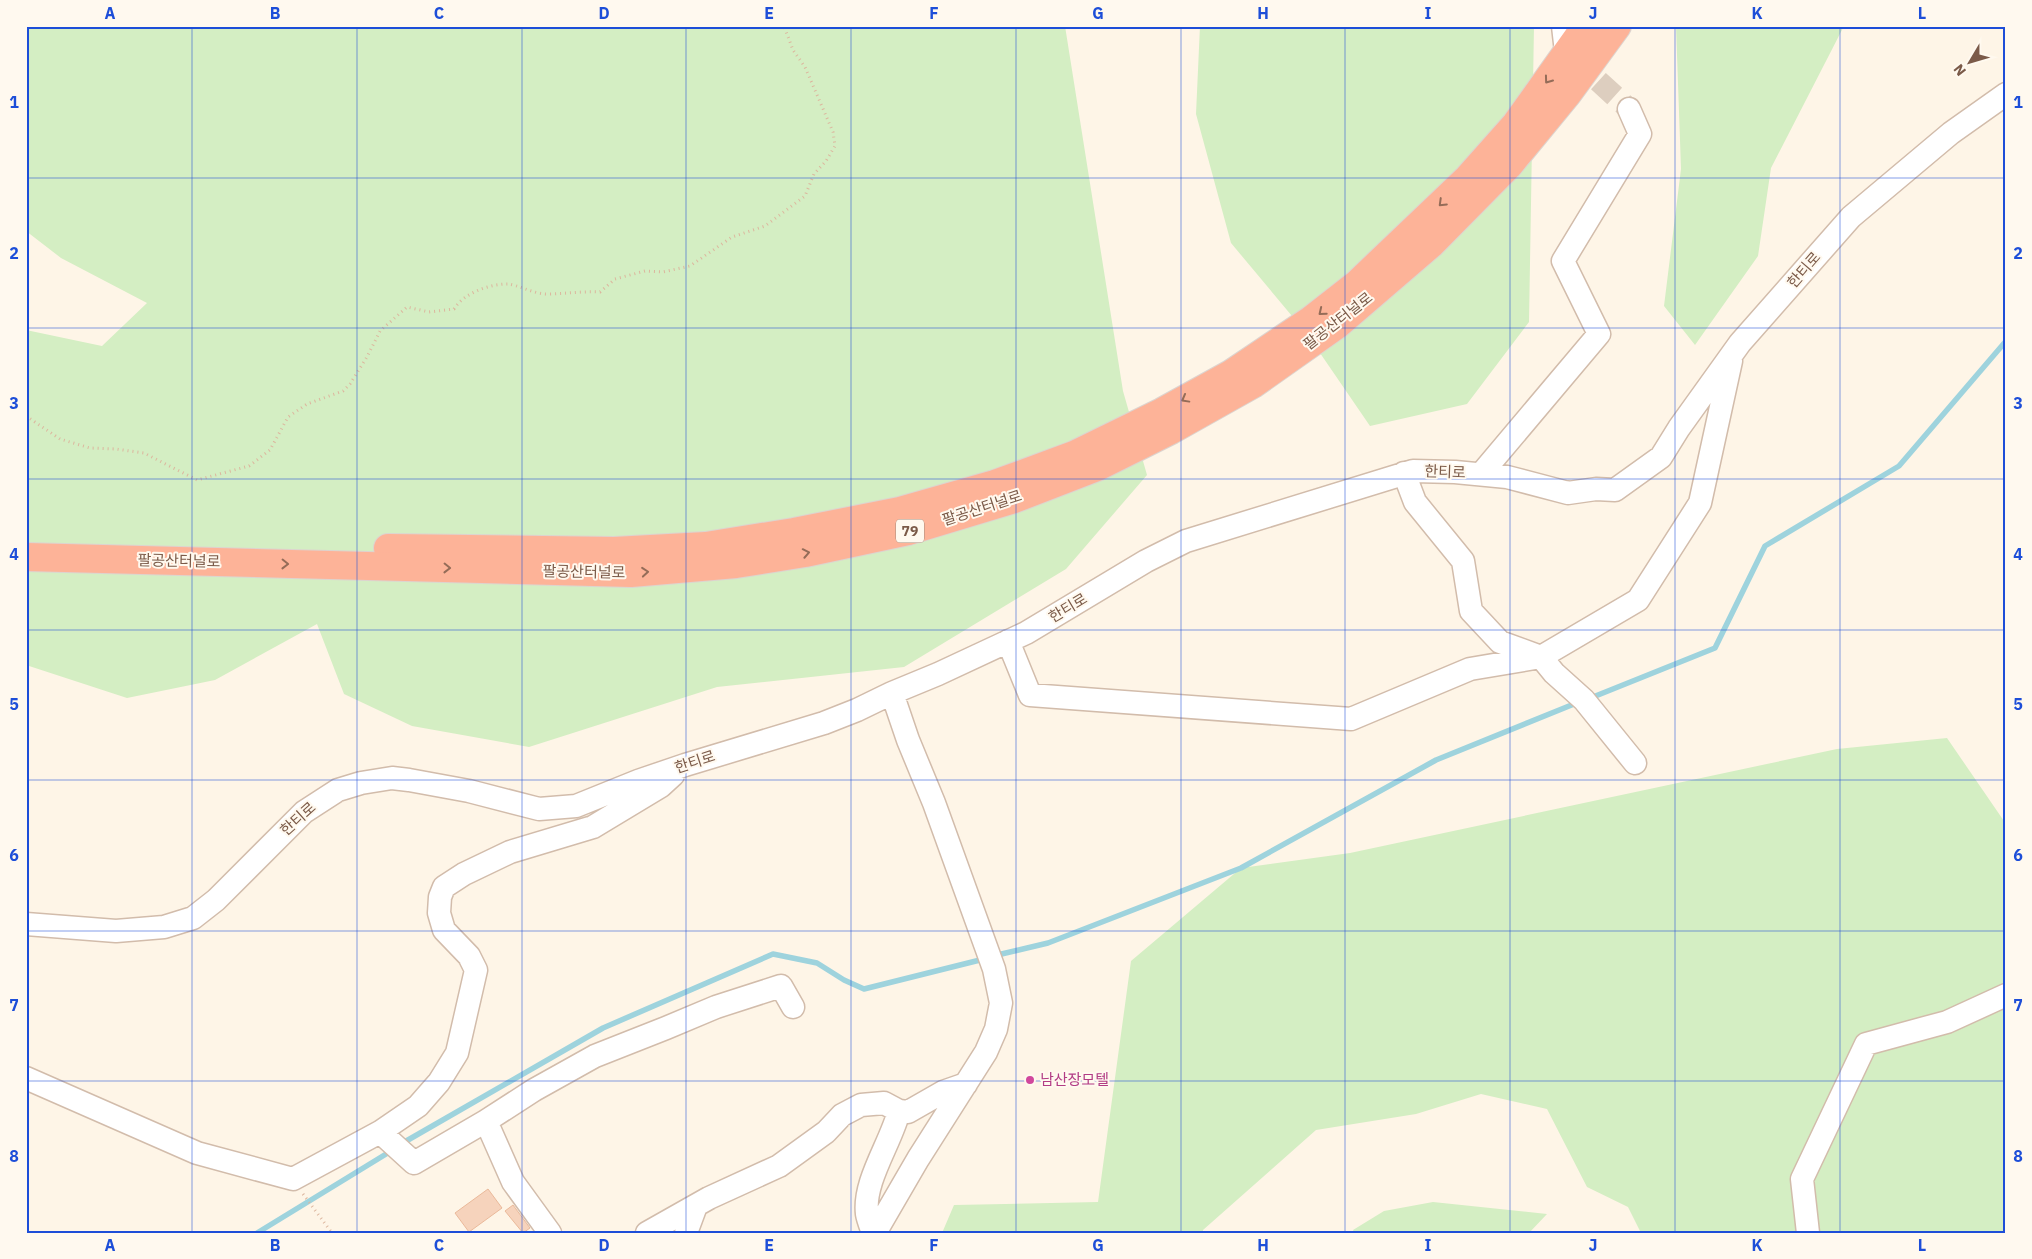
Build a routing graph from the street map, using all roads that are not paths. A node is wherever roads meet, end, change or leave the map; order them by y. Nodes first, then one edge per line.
1 (1563, 26) edge
2 (1586, 26) edge
3 (1617, 26) edge
4 (1566, 52) tunnel mouth
5 (2006, 94) edge
6 (1628, 109) tunnel mouth
7 (1733, 353) junction
8 (1404, 474) junction
9 (1481, 474) junction
10 (26, 540) edge
11 (26, 558) edge
12 (1008, 641) junction
13 (1541, 657) junction
14 (892, 693) junction
15 (1635, 763) dead end
16 (685, 764) junction
17 (26, 924) edge
18 (2006, 995) edge
19 (793, 1007) dead end
20 (26, 1078) edge
21 (966, 1084) junction
22 (899, 1111) junction
23 (486, 1121) junction
24 (380, 1132) junction
25 (696, 1206) junction
26 (550, 1233) edge
27 (647, 1233) edge
28 (686, 1233) edge
29 (874, 1233) edge
30 (1808, 1233) edge

1 - 4 street
2 -> 10 highway, 팔공산터널로 / 79
11 -> 3 highway, 팔공산터널로 / 79
5 - 7 street, 한티로
6 - 9 street
7 - 9 street, 한티로
7 - 13 street
8 - 9 street, 한티로
8 - 12 street, 한티로
8 - 13 street
12 - 13 street
12 - 14 street, 한티로
13 - 15 street
14 - 16 street, 한티로
14 - 21 street
16 - 17 street, 한티로
16 - 24 street
18 - 30 street
19 - 23 street
20 - 24 street
21 - 22 street
21 - 29 street
22 - 25 street
22 - 29 street
23 - 24 street
23 - 26 street
25 - 27 street
25 - 28 street

